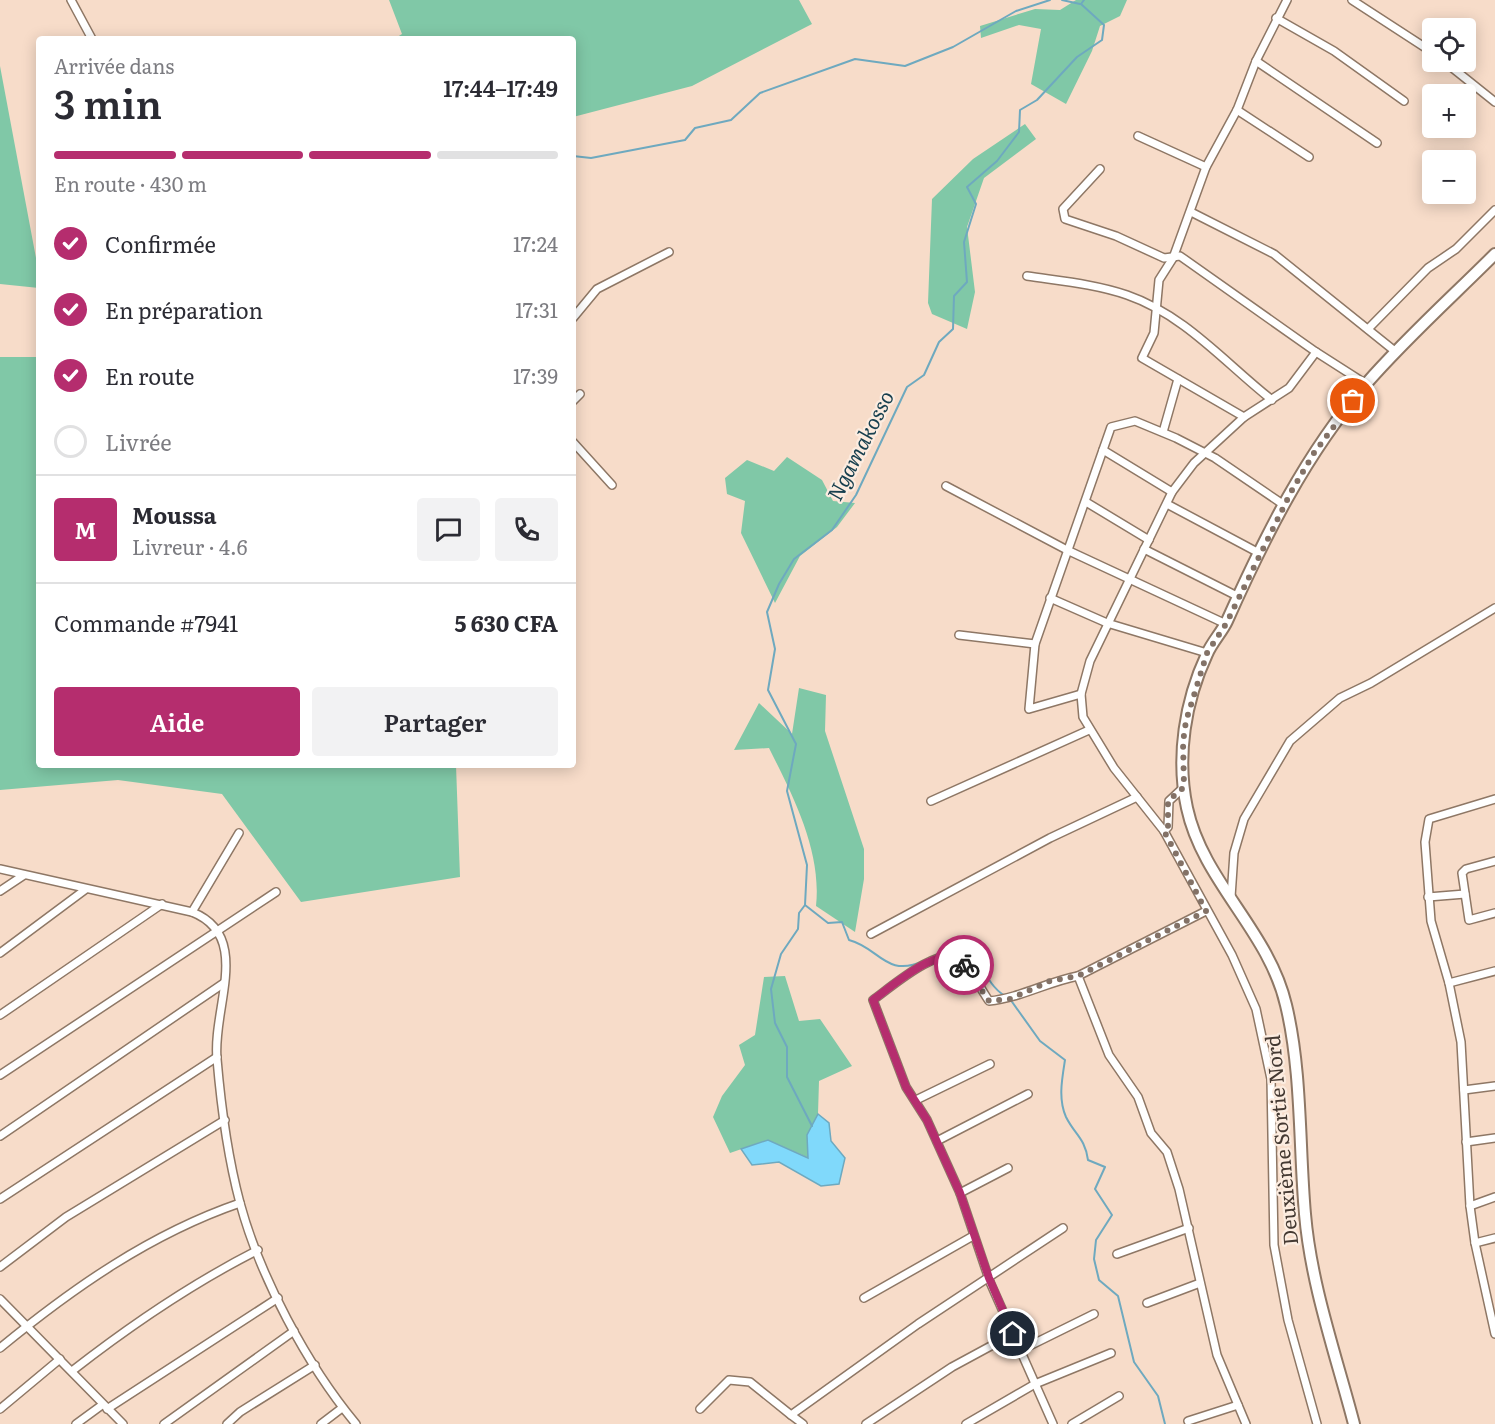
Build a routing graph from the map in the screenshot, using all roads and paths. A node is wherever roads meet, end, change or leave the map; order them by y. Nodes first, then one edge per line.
1 (71, 0) edge
2 (1287, 0) edge
3 (1352, 0) edge
4 (1276, 18) junction
5 (90, 36) edge
6 (1422, 46) edge
7 (1256, 61) junction
8 (1458, 72) edge
9 (1404, 101) dead end
10 (1495, 102) edge
11 (1236, 110) junction
12 (1138, 136) dead end
13 (1377, 143) dead end
14 (1309, 157) dead end
15 (1206, 167) junction
16 (1100, 169) dead end
17 (1495, 210) edge
18 (1191, 212) junction
19 (669, 252) dead end
20 (1495, 254) edge
21 (1173, 258) junction
22 (1027, 276) dead end
23 (1157, 310) junction
24 (576, 314) edge
25 (1368, 329) junction
26 (1316, 352) junction
27 (1396, 352) junction
28 (1178, 379) junction
29 (1366, 384) junction
30 (579, 394) dead end
31 (576, 398) edge
32 (1272, 400) junction
33 (1244, 417) junction
34 (1163, 432) junction
35 (576, 445) edge
36 (1103, 450) junction
37 (1206, 453) junction
38 (612, 485) dead end
39 (946, 486) dead end
40 (1172, 492) junction
41 (1086, 502) junction
42 (1167, 504) junction
43 (1284, 505) junction
44 (1149, 540) junction
45 (1144, 549) junction
46 (1067, 550) junction
47 (1260, 553) junction
48 (1131, 580) junction
49 (1238, 596) junction
50 (1050, 598) junction
51 (1495, 608) edge
52 (1107, 623) junction
53 (1226, 624) junction
54 (959, 635) dead end
55 (1035, 644) junction
56 (1207, 653) junction
57 (1081, 694) junction
58 (1089, 730) junction
59 (1184, 787) junction
60 (1137, 797) junction
61 (1495, 799) edge
62 (931, 801) dead end
63 (1164, 831) junction
64 (239, 833) dead end
65 (1495, 861) edge
66 (0, 869) edge
67 (24, 874) junction
68 (86, 889) junction
69 (0, 891) edge
70 (276, 892) dead end
71 (1465, 894) junction
72 (1231, 897) junction
73 (1428, 897) junction
74 (162, 904) junction
75 (1206, 911) junction
76 (192, 912) junction
77 (1495, 913) edge
78 (218, 929) junction
79 (871, 934) dead end
80 (0, 953) edge
81 (1495, 971) edge
82 (1078, 976) junction
83 (224, 983) junction
84 (1449, 983) junction
85 (0, 1015) edge
86 (217, 1058) junction
87 (990, 1064) dead end
88 (0, 1076) edge
89 (1495, 1086) edge
90 (1464, 1090) junction
91 (1028, 1094) dead end
92 (916, 1100) junction
93 (225, 1120) junction
94 (0, 1136) edge
95 (1495, 1138) edge
96 (937, 1141) junction
97 (1466, 1142) junction
98 (1008, 1168) dead end
99 (960, 1193) junction
100 (1495, 1197) edge
101 (0, 1199) edge
102 (240, 1203) junction
103 (1470, 1206) junction
104 (1063, 1228) dead end
105 (1189, 1228) junction
106 (973, 1236) junction
107 (1495, 1238) edge
108 (1475, 1243) junction
109 (258, 1250) junction
110 (1117, 1254) dead end
111 (0, 1267) edge
112 (989, 1278) junction
113 (1200, 1283) junction
114 (278, 1298) junction
115 (864, 1298) dead end
116 (0, 1299) edge
117 (1147, 1303) dead end
118 (1492, 1308) edge
119 (1094, 1314) dead end
120 (26, 1326) junction
121 (294, 1331) junction
122 (1013, 1334) junction
123 (1495, 1334) edge
124 (0, 1348) edge
125 (1021, 1350) junction
126 (1111, 1353) dead end
127 (60, 1359) junction
128 (315, 1365) junction
129 (72, 1371) junction
130 (1035, 1384) junction
131 (1119, 1396) dead end
132 (1238, 1405) junction
133 (104, 1407) junction
134 (342, 1408) junction
135 (0, 1409) edge
136 (700, 1409) dead end
137 (791, 1415) junction
138 (1188, 1421) dead end
139 (76, 1424) edge
140 (123, 1424) edge
141 (164, 1424) edge
142 (227, 1424) edge
143 (321, 1424) edge
144 (356, 1424) edge
145 (803, 1424) edge
146 (866, 1424) edge
147 (966, 1424) edge
148 (1053, 1424) edge
149 (1072, 1424) edge
150 (1246, 1424) edge
151 (1317, 1424) edge
152 (1354, 1424) edge

1 - 5 street
2 - 4 street
3 - 6 street
4 - 7 street
4 - 9 street
7 - 11 street
7 - 13 street
8 - 10 street
11 - 14 street
11 - 15 street
12 - 15 street
15 - 18 street
16 - 21 street
17 - 25 street
18 - 21 street
18 - 25 street
19 - 24 street
20 - 27 main road, Deuxième Sortie Nord
21 - 23 street
21 - 26 street
22 - 23 street
23 - 28 street
23 - 32 street
25 - 27 street
26 - 29 street
26 - 32 street
27 - 29 main road, Deuxième Sortie Nord
28 - 33 street
28 - 34 street
29 - 43 main road, Deuxième Sortie Nord
30 - 31 street
32 - 33 street
33 - 37 street
34 - 36 street
34 - 37 street
35 - 38 street
36 - 40 street
36 - 41 street
37 - 40 street
37 - 43 street
39 - 46 street
40 - 42 street
41 - 44 street
41 - 46 street
42 - 44 street
42 - 47 street
43 - 47 main road, Deuxième Sortie Nord
44 - 45 street
45 - 48 street
45 - 49 street
46 - 48 street
46 - 50 street
47 - 49 main road, Deuxième Sortie Nord
48 - 52 street
48 - 53 street
49 - 53 main road, Deuxième Sortie Nord
50 - 52 street
50 - 55 street
51 - 72 street
52 - 56 street
52 - 57 street
53 - 56 main road, Deuxième Sortie Nord
54 - 55 street
55 - 57 street
56 - 59 main road, Deuxième Sortie Nord
57 - 58 street
58 - 60 street
58 - 62 street
59 - 63 street
59 - 72 main road, Deuxième Sortie Nord
60 - 63 street
60 - 79 street
61 - 73 street
63 - 75 street
64 - 76 street
65 - 71 street
66 - 67 street
67 - 68 street
67 - 69 street
68 - 74 street
68 - 80 street
70 - 78 street
71 - 73 street
71 - 77 street
72 - 152 main road, Deuxième Sortie Nord
73 - 84 street
74 - 76 street
74 - 85 street
75 - 82 street
75 - 151 street
76 - 78 street
78 - 83 street
78 - 88 street
81 - 84 street
82 - 92 street
82 - 105 street
83 - 86 street
83 - 94 street
84 - 90 street
86 - 93 street
86 - 101 street
87 - 92 street
89 - 90 street
90 - 97 street
91 - 96 street
92 - 96 street
93 - 102 street
93 - 111 street
95 - 97 street
96 - 99 street
97 - 103 street
98 - 99 street
99 - 106 street
100 - 103 street
102 - 109 street
102 - 120 street
103 - 108 street
104 - 112 street
105 - 110 street
105 - 113 street
106 - 112 street
106 - 115 street
107 - 108 street
108 - 118 street
109 - 114 street
109 - 129 street
112 - 122 street
112 - 137 street
113 - 117 street
113 - 132 street
114 - 121 street
114 - 133 street
116 - 120 street
118 - 123 street
119 - 125 street
120 - 124 street
120 - 127 street
121 - 128 street
121 - 141 street
122 - 125 street
122 - 146 street
125 - 130 street
126 - 130 street
127 - 129 street
127 - 135 street
128 - 134 street
128 - 142 street
129 - 133 street
130 - 147 street
130 - 148 street
131 - 149 street
132 - 138 street
132 - 150 street
133 - 139 street
133 - 140 street
134 - 143 street
134 - 144 street
136 - 137 street
137 - 145 street

